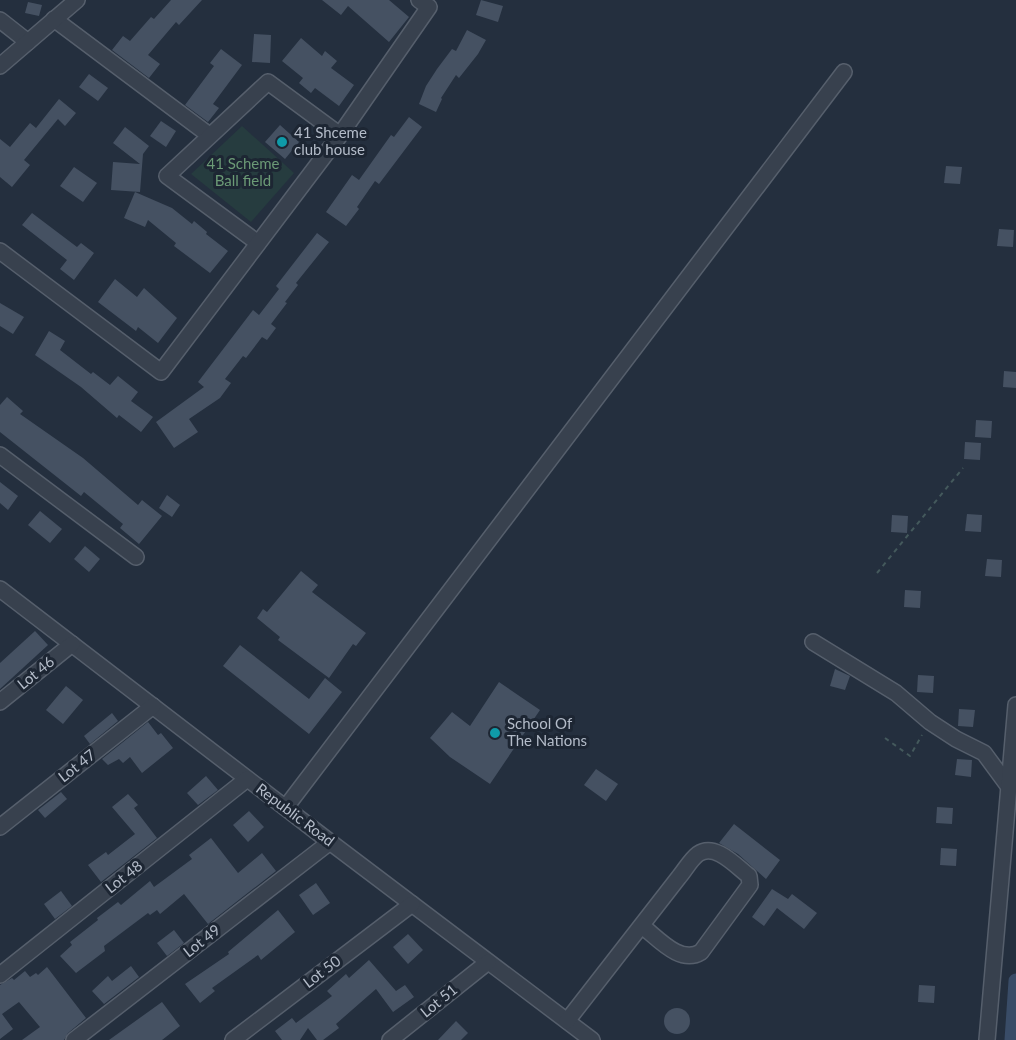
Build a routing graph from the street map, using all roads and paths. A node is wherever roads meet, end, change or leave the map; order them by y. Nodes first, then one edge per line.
1 (77, 0) edge
2 (419, 0) edge
3 (54, 19) junction
4 (0, 20) edge
5 (28, 42) junction
6 (0, 66) edge
7 (844, 72) dead end
8 (209, 135) junction
9 (340, 135) junction
10 (258, 243) junction
11 (0, 251) edge
12 (0, 455) edge
13 (963, 468) dead end
14 (136, 557) dead end
15 (878, 573) dead end
16 (0, 589) edge
17 (813, 642) dead end
18 (72, 644) junction
19 (0, 702) edge
20 (1016, 705) edge
21 (153, 706) junction
22 (930, 722) junction
23 (885, 738) dead end
24 (247, 779) junction
25 (1009, 787) junction
26 (286, 807) junction
27 (0, 826) edge
28 (330, 842) junction
29 (412, 904) junction
30 (642, 926) junction
31 (488, 962) junction
32 (0, 975) edge
33 (567, 1021) junction
34 (74, 1040) edge
35 (233, 1040) edge
36 (390, 1040) edge
37 (592, 1040) edge
38 (987, 1040) edge

1 - 3 street
2 - 9 street
3 - 5 street
3 - 8 street
4 - 5 street
5 - 6 street
7 - 26 street
8 - 9 street
8 - 10 street
9 - 10 street
10 - 11 street
12 - 14 street
13 - 15 path
16 - 18 street, Republic Road
17 - 22 street
18 - 19 street, Lot 46
18 - 21 street, Republic Road
20 - 25 street
21 - 24 street, Republic Road
21 - 27 street, Lot 47
22 - 23 path
22 - 25 street
24 - 26 street, Republic Road
24 - 32 street, Lot 48
25 - 38 street
26 - 28 street, Republic Road
28 - 29 street, Republic Road
28 - 34 street, Lot 49
29 - 31 street, Republic Road
29 - 35 street, Lot 50
30 - 30 street
30 - 33 street
31 - 33 street, Republic Road
31 - 36 street, Lot 51
33 - 37 street, Republic Road

